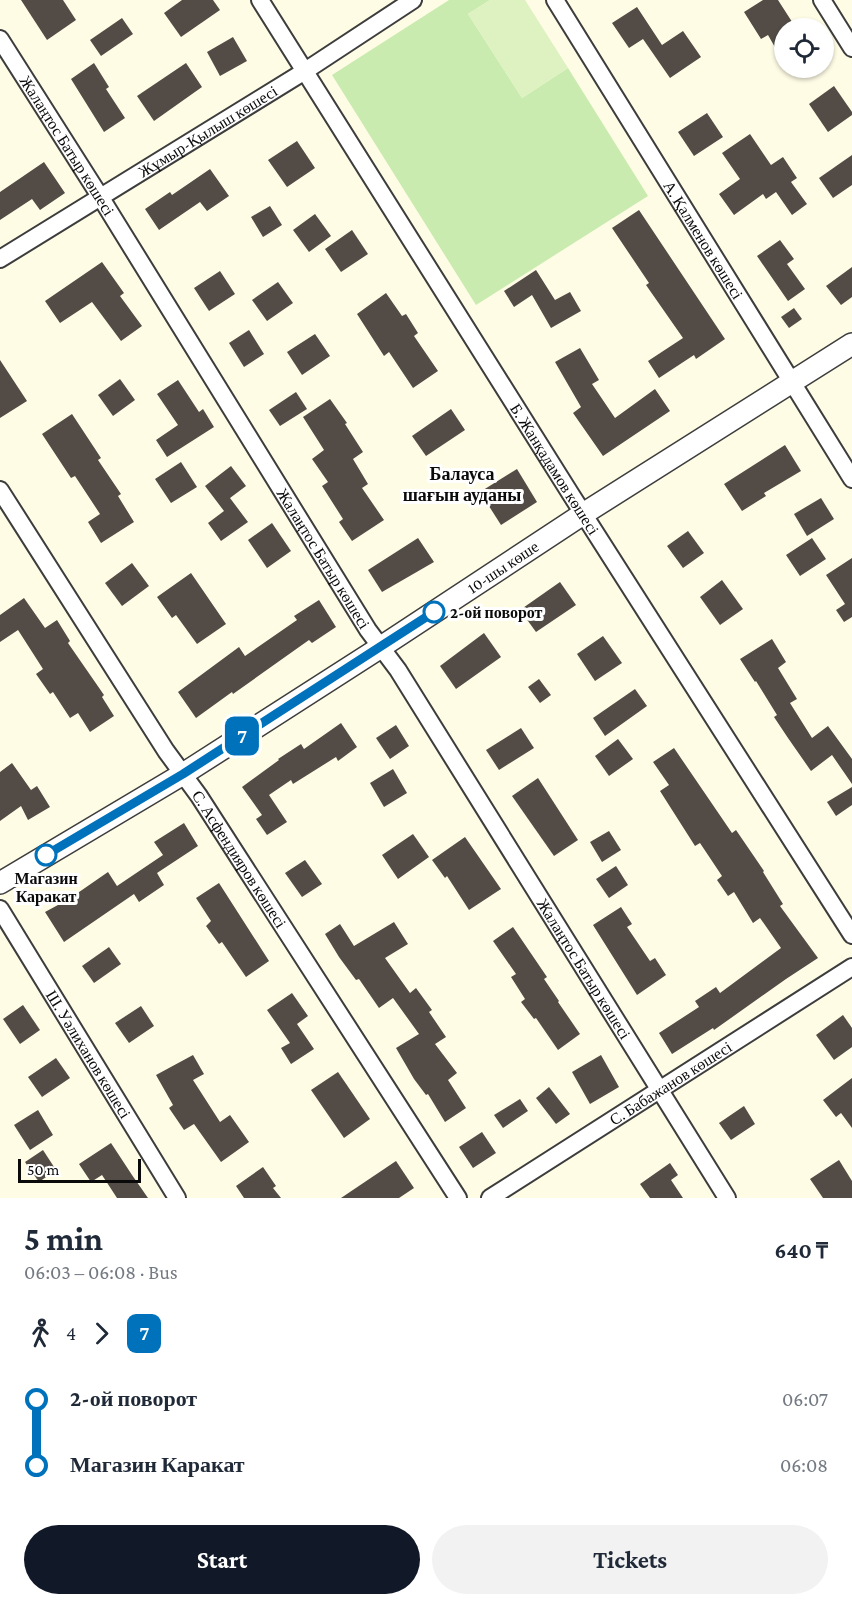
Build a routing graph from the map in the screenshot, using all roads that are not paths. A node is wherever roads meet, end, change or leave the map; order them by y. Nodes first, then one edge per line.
1 (260, 0) edge
2 (413, 0) edge
3 (555, 0) edge
4 (822, 0) edge
5 (0, 39) edge
6 (852, 48) edge
7 (305, 71) junction
8 (101, 198) junction
9 (0, 259) edge
10 (852, 344) edge
11 (792, 382) junction
12 (852, 479) edge
13 (0, 490) edge
14 (583, 514) junction
15 (381, 647) junction
16 (183, 774) junction
17 (0, 883) edge
18 (0, 909) edge
19 (852, 935) edge
20 (852, 966) edge
21 (659, 1090) junction
22 (177, 1198) edge
23 (458, 1198) edge
24 (490, 1198) edge
25 (726, 1198) edge

1 - 7 street, Б. Жанқадамов көшесі
2 - 7 street, Жұмыр-Қылыш көшесі
3 - 11 street, А. Қалменов көшесі
4 - 6 street
5 - 8 street, Жалаңтос Батыр көшесі
7 - 8 street, Жұмыр-Қылыш көшесі
7 - 14 street, Б. Жанқадамов көшесі
8 - 9 street, Жұмыр-Қылыш көшесі
8 - 15 street, Жалаңтос Батыр көшесі
10 - 11 street, 10-шы көше
11 - 12 street, А. Қалменов көшесі
11 - 14 street, 10-шы көше
13 - 16 street, С. Асфендияров көшесі
14 - 15 street, 10-шы көше
14 - 19 street, Б. Жанқадамов көшесі
15 - 16 street, 10-шы көше
15 - 21 street, Жалаңтос Батыр көшесі
16 - 17 street, 10-шы көше
16 - 23 street, С. Асфендияров көшесі
18 - 22 street, Ш. Уәлиханов көшесі
20 - 21 street, С. Бабажанов көшесі
21 - 24 street, С. Бабажанов көшесі
21 - 25 street, Жалаңтос Батыр көшесі

